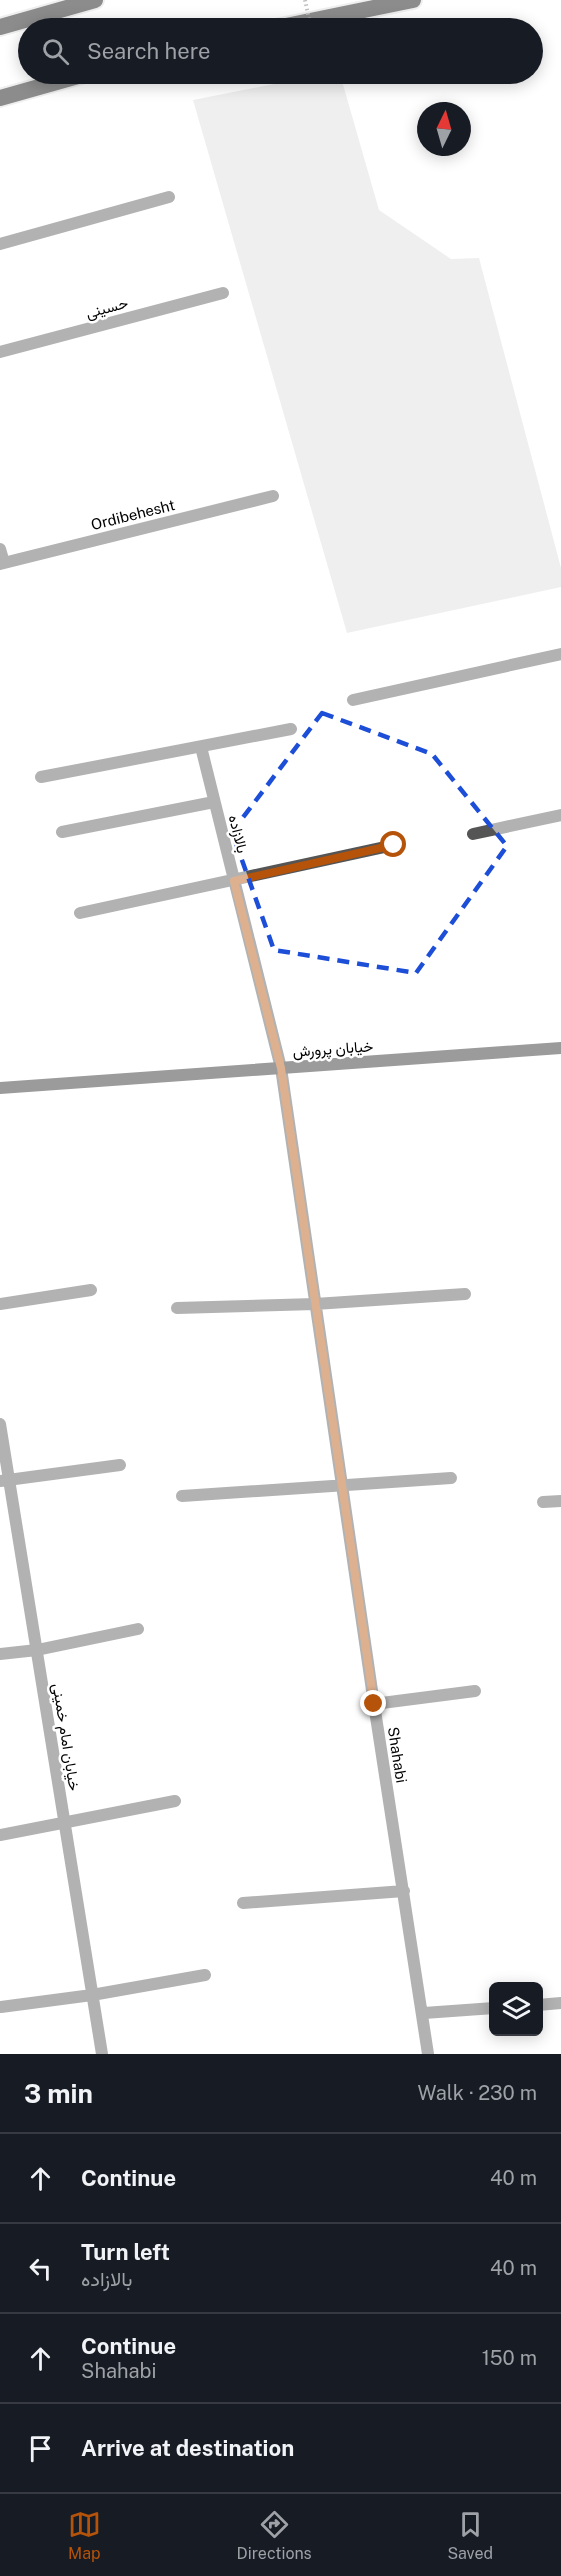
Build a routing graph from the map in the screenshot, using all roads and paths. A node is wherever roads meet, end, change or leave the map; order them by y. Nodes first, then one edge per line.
1 (94, 0) edge
2 (305, 0) edge
3 (412, 0) edge
4 (31, 18) edge
5 (309, 18) edge
6 (325, 18) edge
7 (18, 22) edge
8 (0, 27) edge
9 (50, 84) edge
10 (0, 98) edge
11 (169, 197) dead end
12 (0, 244) edge
13 (223, 293) dead end
14 (0, 352) edge
15 (273, 496) dead end
16 (0, 549) edge
17 (2, 563) edge
18 (561, 654) edge
19 (353, 700) dead end
20 (291, 729) dead end
21 (201, 747) junction
22 (41, 777) dead end
23 (214, 802) junction
24 (561, 815) edge
25 (62, 832) dead end
26 (473, 834) dead end
27 (394, 845) dead end
28 (234, 881) junction
29 (80, 913) dead end
30 (561, 1048) edge
31 (281, 1068) junction
32 (0, 1088) edge
33 (91, 1290) dead end
34 (465, 1293) dead end
35 (0, 1304) edge
36 (315, 1304) junction
37 (177, 1308) dead end
38 (0, 1424) edge
39 (120, 1465) dead end
40 (451, 1478) dead end
41 (4, 1481) edge
42 (342, 1485) junction
43 (182, 1496) dead end
44 (543, 1502) dead end
45 (561, 1502) edge
46 (138, 1629) dead end
47 (36, 1650) junction
48 (0, 1654) edge
49 (475, 1691) dead end
50 (374, 1704) junction
51 (175, 1801) dead end
52 (65, 1823) junction
53 (0, 1835) edge
54 (404, 1891) junction
55 (243, 1903) dead end
56 (205, 1975) dead end
57 (92, 1995) junction
58 (561, 2003) edge
59 (543, 2005) edge
60 (1, 2007) edge
61 (489, 2008) edge
62 (424, 2013) junction
63 (102, 2054) edge
64 (428, 2054) edge

1 - 4 highway
2 - 5 path, bridge
3 - 6 highway
7 - 8 highway
9 - 10 highway
11 - 12 street
13 - 14 street, حسینی
15 - 17 street, Ordibehesht
16 - 17 street
18 - 19 street
20 - 21 street
21 - 22 street
21 - 23 street, بالازاده
23 - 25 street
23 - 28 street, بالازاده
24 - 26 street
27 - 28 street
28 - 29 street
28 - 31 street, بالازاده
30 - 31 main road, خیابان پرورش
31 - 32 main road, خیابان پرورش
31 - 36 street, Shahabi
33 - 35 street
34 - 36 street
36 - 37 street
36 - 42 street, Shahabi
38 - 41 street, خیابان امام خمینی
39 - 41 street
40 - 42 street
41 - 47 street, خیابان امام خمینی
42 - 43 street
42 - 50 street, Shahabi
44 - 45 street
46 - 47 street
47 - 48 street
47 - 52 street, خیابان امام خمینی
49 - 50 street
50 - 54 street, Shahabi
51 - 52 street
52 - 53 street
52 - 57 street, خیابان امام خمینی
54 - 55 street
54 - 62 street, Shahabi
56 - 57 street
57 - 60 street
57 - 63 street, خیابان امام خمینی
58 - 59 street
61 - 62 street
62 - 64 street, Shahabi

